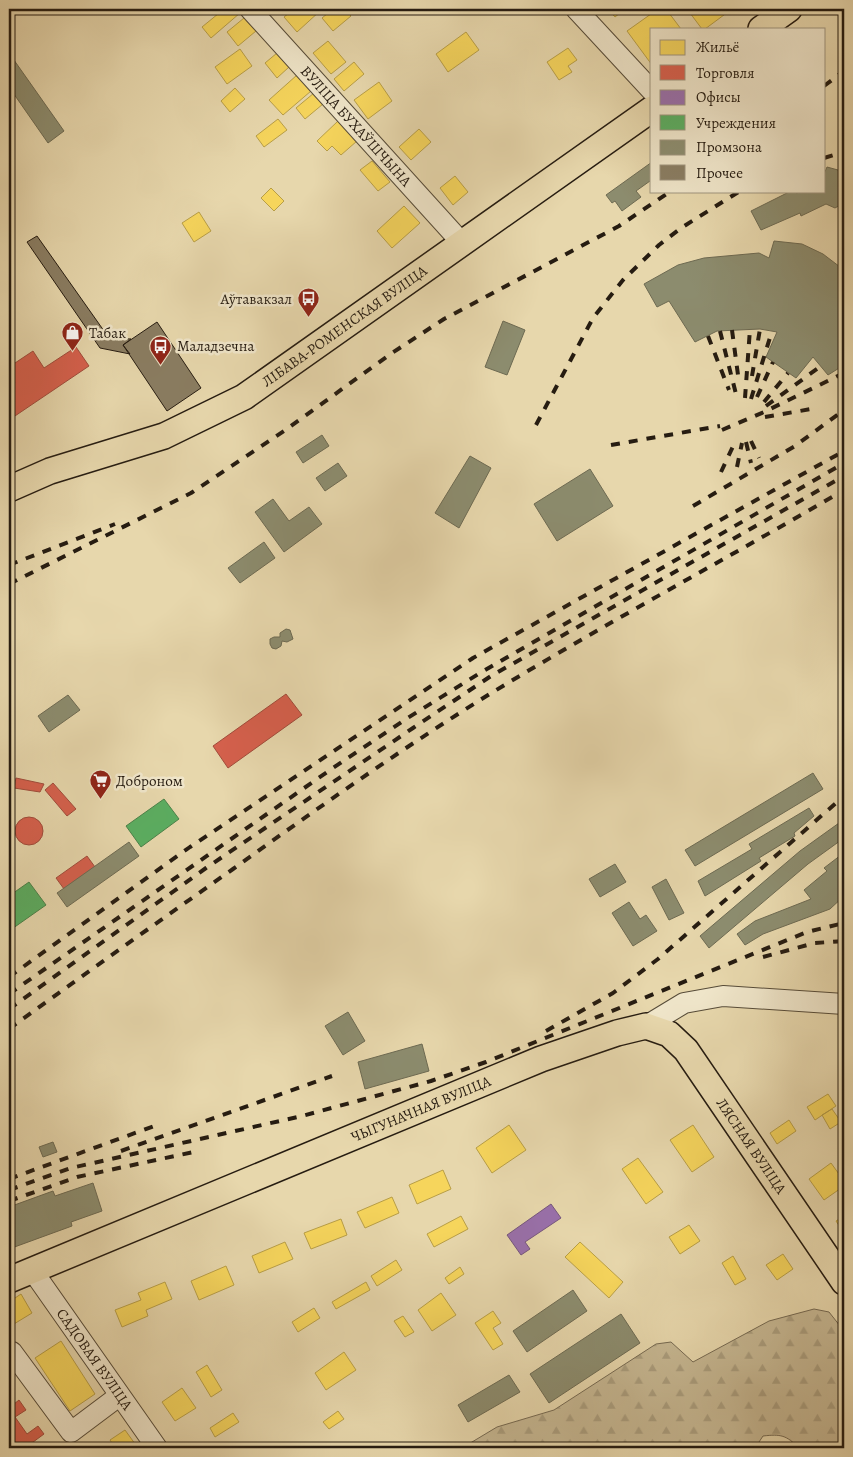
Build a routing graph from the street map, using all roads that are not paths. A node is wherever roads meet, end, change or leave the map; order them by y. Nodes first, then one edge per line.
1 (250, 9) edge
2 (576, 9) edge
3 (789, 9) edge
4 (762, 28) edge
5 (650, 88) edge
6 (650, 110) edge
7 (462, 243) junction
8 (9, 489) edge
9 (844, 1004) edge
10 (646, 1026) junction
11 (32, 1270) junction
12 (9, 1280) edge
13 (844, 1282) edge
14 (9, 1355) edge
15 (119, 1396) junction
16 (157, 1448) edge

1 - 7 street, ВУЛІЦА БУХАЎШЧЫНА
2 - 5 street
3 - 4 main road
6 - 7 main road, ЛІБАВА-РОМЕНСКАЯ ВУЛІЦА
7 - 8 main road, ЛІБАВА-РОМЕНСКАЯ ВУЛІЦА
9 - 10 street, ЧЫГУНАЧНАЯ ВУЛІЦА
10 - 11 main road, ЧЫГУНАЧНАЯ ВУЛІЦА
10 - 13 main road, ЛЯСНАЯ ВУЛІЦА
11 - 12 main road, ЧЫГУНАЧНАЯ ВУЛІЦА
11 - 15 street, САДОВАЯ ВУЛІЦА
14 - 15 street
15 - 16 street, САДОВАЯ ВУЛІЦА

